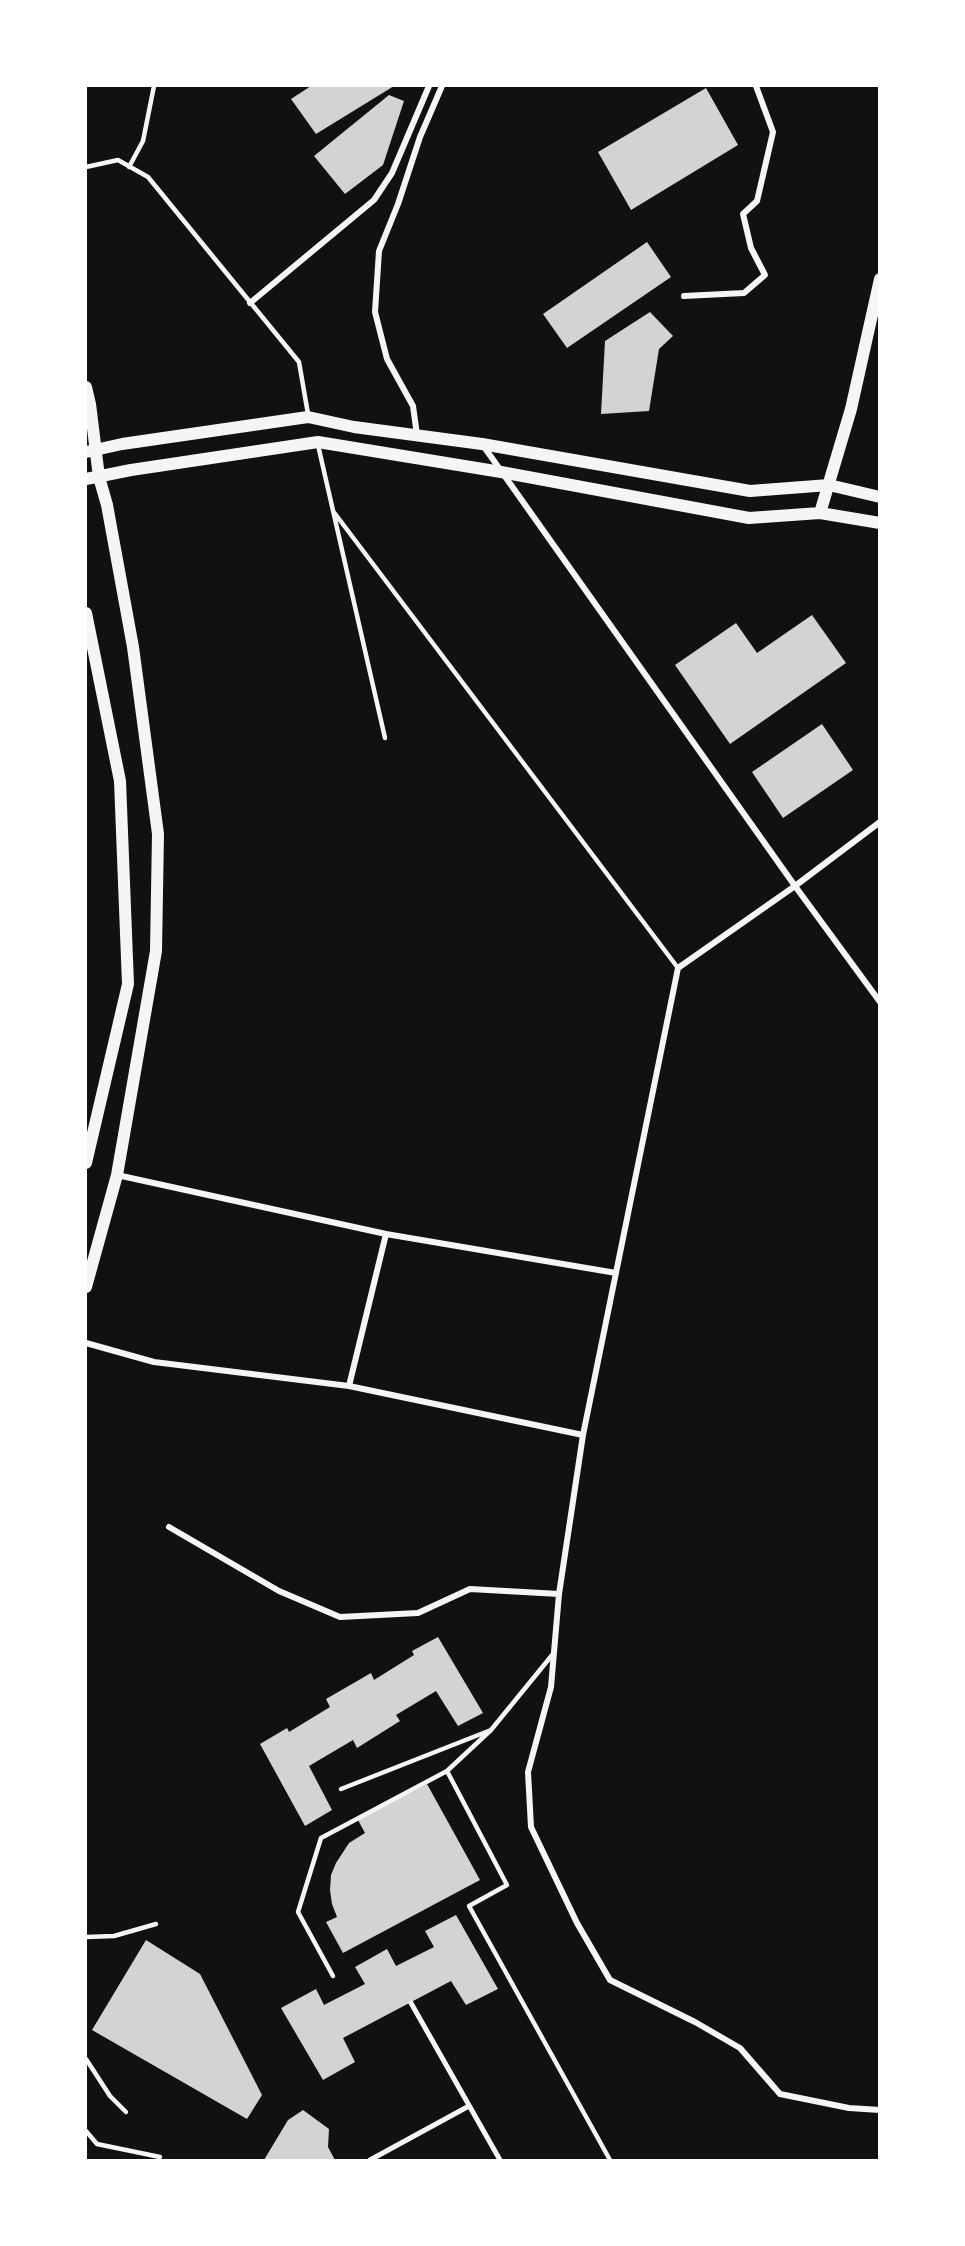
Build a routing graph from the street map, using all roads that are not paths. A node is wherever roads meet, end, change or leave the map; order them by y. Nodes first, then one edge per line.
1 (154, 86) edge
2 (429, 86) edge
3 (442, 86) edge
4 (756, 86) edge
5 (86, 167) edge
6 (129, 167) junction
7 (879, 279) edge
8 (684, 296) dead end
9 (250, 303) junction
10 (86, 387) edge
11 (308, 417) junction
12 (417, 435) junction
13 (318, 442) junction
14 (482, 444) junction
15 (90, 451) edge
16 (501, 472) junction
17 (99, 477) junction
18 (86, 479) edge
19 (829, 485) junction
20 (879, 497) edge
21 (333, 511) junction
22 (820, 513) junction
23 (879, 523) edge
24 (86, 613) edge
25 (385, 738) dead end
26 (879, 822) edge
27 (795, 886) junction
28 (678, 968) junction
29 (879, 1002) edge
30 (86, 1163) edge
31 (117, 1175) junction
32 (386, 1234) junction
33 (616, 1273) junction
34 (86, 1287) edge
35 (86, 1343) edge
36 (349, 1386) junction
37 (583, 1435) junction
38 (169, 1527) dead end
39 (559, 1594) junction
40 (554, 1654) junction
41 (491, 1730) junction
42 (447, 1771) junction
43 (341, 1789) dead end
44 (156, 1924) dead end
45 (86, 1937) edge
46 (333, 1976) dead end
47 (411, 2003) dead end
48 (86, 2059) edge
49 (469, 2106) junction
50 (879, 2110) edge
51 (126, 2112) dead end
52 (86, 2131) edge
53 (160, 2157) dead end
54 (370, 2160) edge
55 (500, 2160) edge
56 (609, 2160) edge

1 - 6 lane
2 - 9 street
3 - 12 street
4 - 8 street
5 - 6 lane
6 - 9 lane
7 - 19 main road
9 - 11 lane
10 - 15 main road
11 - 12 main road
11 - 15 main road
12 - 14 main road
13 - 16 main road
13 - 17 main road
13 - 21 lane
14 - 16 street
14 - 19 main road
15 - 17 main road
16 - 22 main road
16 - 27 street
17 - 18 main road
17 - 31 main road
19 - 20 main road
19 - 22 main road
21 - 25 lane
21 - 28 lane
22 - 23 main road
24 - 30 main road
26 - 27 street
27 - 28 street
27 - 29 street
28 - 33 street
31 - 32 street
31 - 34 main road
32 - 33 street
32 - 36 street
33 - 37 street
35 - 36 street
36 - 37 street
37 - 39 street
38 - 39 street
39 - 40 street
40 - 41 lane
40 - 50 street
41 - 42 lane
41 - 43 lane
42 - 46 lane
42 - 56 lane
44 - 45 lane
47 - 49 street
48 - 51 lane
49 - 54 street
49 - 55 street
52 - 53 lane

